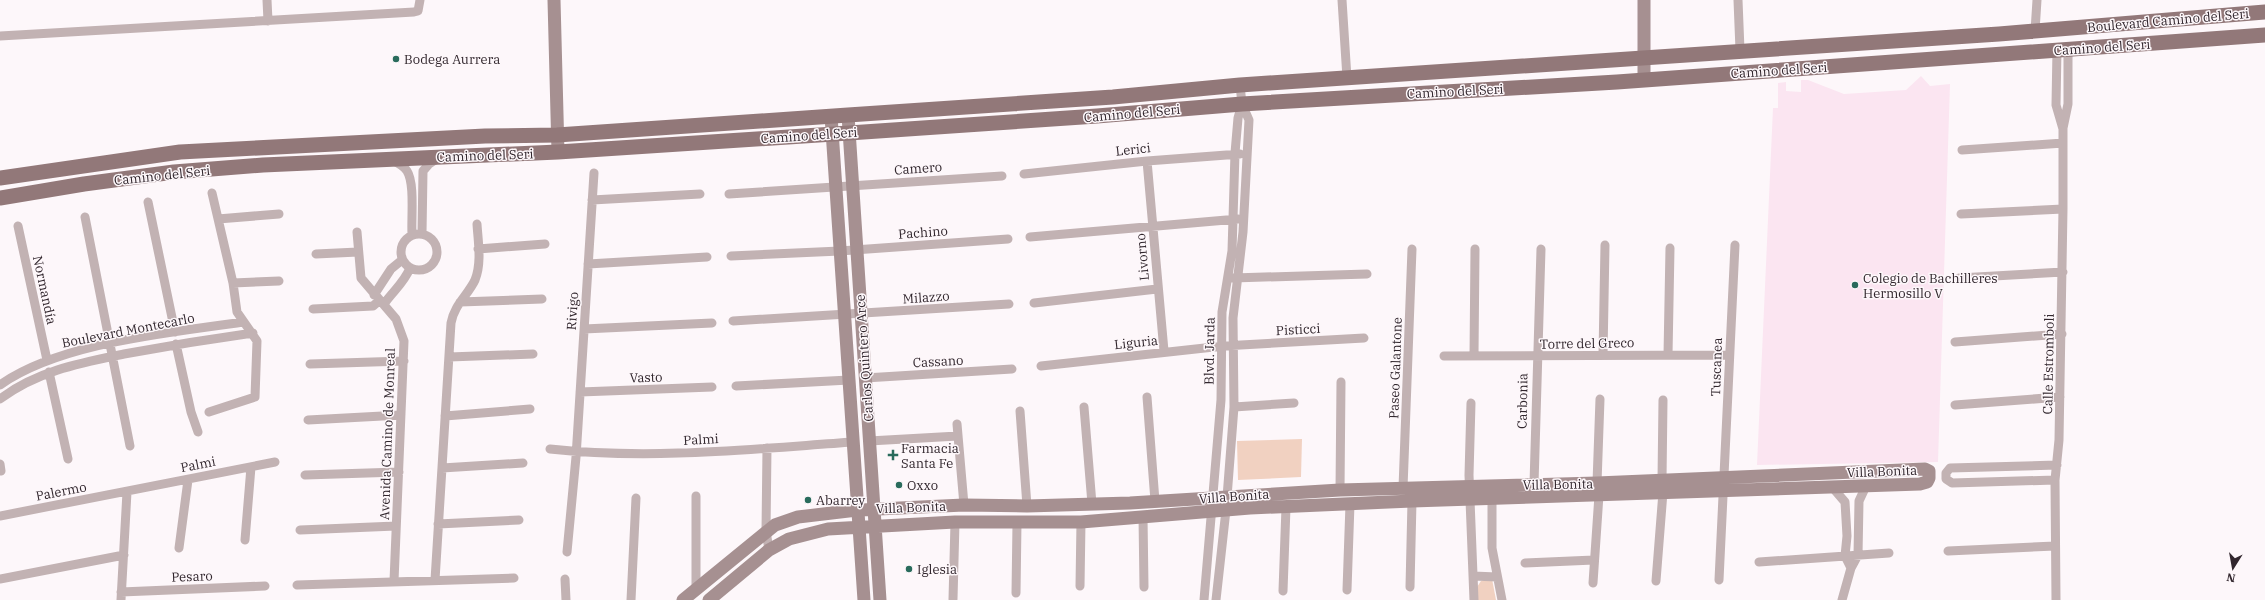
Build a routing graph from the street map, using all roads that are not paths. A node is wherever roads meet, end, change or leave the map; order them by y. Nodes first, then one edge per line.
1 (267, 0) edge
2 (420, 0) edge
3 (554, 0) edge
4 (1342, 0) edge
5 (1644, 0) edge
6 (1738, 0) edge
7 (2037, 0) edge
8 (2265, 12) edge
9 (268, 21) junction
10 (2071, 28) joint
11 (2265, 30) edge
12 (2035, 31) junction
13 (2265, 35) edge
14 (0, 36) edge
15 (2201, 39) junction
16 (2062, 49) junction
17 (1740, 50) junction
18 (1645, 57) junction
19 (1347, 78) junction
20 (1644, 80) junction
21 (1240, 85) junction
22 (1112, 97) junction
23 (1242, 104) junction
24 (2068, 104) junction
25 (2056, 105) junction
26 (848, 115) junction
27 (831, 116) junction
28 (1097, 116) junction
29 (2063, 129) junction
30 (849, 133) junction
31 (832, 134) junction
32 (557, 135) junction
33 (2064, 143) junction
34 (1962, 150) dead end
35 (558, 152) junction
36 (1235, 154) junction
37 (1246, 154) junction
38 (441, 157) junction
39 (389, 159) junction
40 (1147, 161) junction
41 (594, 173) dead end
42 (1024, 174) dead end
43 (1002, 176) dead end
44 (0, 178) edge
45 (835, 186) junction
46 (853, 186) junction
47 (212, 193) dead end
48 (700, 194) dead end
49 (729, 194) dead end
50 (0, 198) edge
51 (592, 200) junction
52 (148, 202) dead end
53 (2063, 209) junction
54 (279, 214) dead end
55 (1960, 214) dead end
56 (85, 217) dead end
57 (218, 219) junction
58 (1233, 219) junction
59 (1243, 219) junction
60 (477, 224) dead end
61 (18, 226) dead end
62 (1152, 226) junction
63 (357, 232) dead end
64 (412, 234) junction
65 (422, 234) junction
66 (1030, 236) dead end
67 (1008, 239) dead end
68 (545, 244) dead end
69 (1605, 245) dead end
70 (1735, 245) dead end
71 (1670, 248) dead end
72 (478, 249) junction
73 (1412, 249) dead end
74 (1475, 249) dead end
75 (1541, 249) dead end
76 (857, 250) junction
77 (840, 251) junction
78 (358, 252) junction
79 (316, 254) dead end
80 (731, 256) dead end
81 (707, 257) dead end
82 (402, 260) junction
83 (588, 264) junction
84 (410, 268) junction
85 (2062, 272) junction
86 (1367, 274) dead end
87 (1238, 278) junction
88 (1959, 278) dead end
89 (1228, 279) junction
90 (279, 281) dead end
91 (233, 283) junction
92 (1157, 289) junction
93 (542, 299) dead end
94 (379, 300) junction
95 (460, 302) junction
96 (1034, 303) dead end
97 (1009, 304) dead end
98 (313, 309) dead end
99 (861, 314) junction
100 (844, 315) junction
101 (733, 321) dead end
102 (243, 322) junction
103 (712, 323) dead end
104 (584, 329) junction
105 (175, 332) junction
106 (253, 333) junction
107 (2062, 334) junction
108 (1364, 338) dead end
109 (1955, 342) dead end
110 (111, 344) junction
111 (176, 344) junction
112 (1234, 345) junction
113 (1223, 346) junction
114 (1164, 352) junction
115 (533, 354) dead end
116 (1603, 355) junction
117 (1668, 355) junction
118 (1729, 355) junction
119 (114, 356) junction
120 (1444, 356) dead end
121 (1474, 356) junction
122 (1536, 356) junction
123 (449, 357) junction
124 (47, 360) junction
125 (404, 360) junction
126 (310, 364) dead end
127 (1041, 366) dead end
128 (1012, 369) dead end
129 (49, 372) junction
130 (865, 378) junction
131 (849, 380) junction
132 (1341, 382) dead end
133 (0, 385) edge
134 (736, 386) dead end
135 (712, 387) dead end
136 (580, 392) junction
137 (1147, 397) dead end
138 (2060, 397) junction
139 (0, 399) edge
140 (1600, 399) dead end
141 (1663, 400) dead end
142 (1471, 403) dead end
143 (1294, 404) dead end
144 (1955, 405) dead end
145 (1084, 407) dead end
146 (1234, 407) junction
147 (530, 410) dead end
148 (1020, 411) dead end
149 (209, 412) dead end
150 (401, 415) junction
151 (445, 416) junction
152 (308, 420) dead end
153 (957, 424) dead end
154 (198, 432) dead end
155 (958, 436) junction
156 (869, 441) junction
157 (853, 442) junction
158 (130, 446) dead end
159 (767, 448) junction
160 (550, 449) dead end
161 (576, 452) junction
162 (68, 459) dead end
163 (275, 462) dead end
164 (523, 463) dead end
165 (2057, 464) junction
166 (251, 467) junction
167 (442, 468) junction
168 (399, 472) junction
169 (305, 475) dead end
170 (188, 480) junction
171 (2054, 480) junction
172 (1724, 483) junction
173 (1534, 484) junction
174 (1662, 486) junction
175 (1866, 486) junction
176 (1403, 488) junction
177 (1833, 488) junction
178 (1598, 489) junction
179 (1340, 490) junction
180 (127, 492) junction
181 (1492, 492) junction
182 (1471, 493) junction
183 (696, 496) dead end
184 (1221, 497) junction
185 (636, 498) dead end
186 (1155, 501) junction
187 (1412, 501) junction
188 (1092, 504) junction
189 (1350, 504) junction
190 (964, 505) junction
191 (1027, 506) junction
192 (1286, 507) junction
193 (874, 508) junction
194 (857, 510) junction
195 (1220, 511) junction
196 (0, 516) edge
197 (1847, 516) junction
198 (1859, 516) junction
199 (1143, 517) junction
200 (519, 520) dead end
201 (954, 522) junction
202 (1081, 522) junction
203 (1017, 523) junction
204 (438, 524) junction
205 (396, 526) junction
206 (858, 526) junction
207 (875, 526) junction
208 (300, 530) dead end
209 (766, 530) junction
210 (1847, 536) junction
211 (1859, 536) junction
212 (245, 540) dead end
213 (2055, 546) junction
214 (179, 548) dead end
215 (769, 550) junction
216 (1948, 551) dead end
217 (567, 552) dead end
218 (1889, 553) dead end
219 (124, 555) junction
220 (1858, 555) junction
221 (1845, 556) junction
222 (1594, 560) junction
223 (1759, 562) dead end
224 (1525, 563) dead end
225 (1851, 568) junction
226 (1474, 576) junction
227 (1497, 577) junction
228 (514, 578) dead end
229 (0, 579) edge
230 (565, 579) dead end
231 (435, 580) junction
232 (1719, 580) dead end
233 (394, 581) junction
234 (1656, 581) dead end
235 (1593, 583) dead end
236 (297, 585) dead end
237 (265, 586) dead end
238 (1080, 586) dead end
239 (1144, 586) dead end
240 (1410, 586) dead end
241 (696, 589) junction
242 (1347, 590) dead end
243 (1283, 592) dead end
244 (1016, 593) dead end
245 (121, 596) edge
246 (953, 599) dead end
247 (566, 600) edge
248 (631, 600) edge
249 (683, 600) edge
250 (709, 600) edge
251 (864, 600) edge
252 (880, 600) edge
253 (1204, 600) edge
254 (1216, 600) edge
255 (1474, 600) edge
256 (1502, 600) edge
257 (1842, 600) edge
258 (2056, 600) edge

1 - 9 street
2 - 9 street
3 - 32 street
4 - 19 street
5 - 18 street
6 - 17 street
7 - 12 street
8 - 10 main road, Boulevard Camino del Seri
9 - 14 street
10 - 12 main road, Camino del Seri
11 - 15 main road
12 - 17 main road, Camino del Seri
13 - 15 main road, Camino del Seri
15 - 16 main road, Camino del Seri
16 - 20 main road, Camino del Seri
16 - 24 street
16 - 25 street
17 - 18 main road, Camino del Seri
18 - 19 main road, Camino del Seri
18 - 20 street
19 - 21 main road, Camino del Seri
20 - 23 main road, Camino del Seri
21 - 22 main road, Camino del Seri
21 - 23 street
22 - 26 main road, Camino del Seri
22 - 28 main road
23 - 28 main road, Camino del Seri
23 - 36 street, Blvd. Jarda
23 - 37 street, Blvd. Jarda
24 - 25 street
24 - 29 street
25 - 29 street
26 - 27 main road, Camino del Seri
26 - 30 street, Carlos Quintero Arce
27 - 31 street, Carlos Quintero Arce
27 - 32 main road, Camino del Seri
28 - 30 main road, Camino del Seri
29 - 33 street, Calle Estromboli
30 - 31 main road, Camino del Seri
30 - 46 street, Carlos Quintero Arce
31 - 35 main road, Camino del Seri
31 - 45 street, Carlos Quintero Arce
32 - 35 street
32 - 44 main road, Camino del Seri
33 - 34 street
33 - 53 street, Calle Estromboli
35 - 38 main road, Camino del Seri
36 - 37 street, Lerici
36 - 40 street, Lerici
36 - 58 street, Blvd. Jarda
37 - 59 street, Blvd. Jarda
38 - 39 main road, Camino del Seri
38 - 65 street
39 - 50 main road, Camino del Seri
39 - 64 street
40 - 42 street, Lerici
40 - 62 street, Livorno
41 - 51 street, Rivigo
43 - 46 street, Camero
45 - 46 street, Camero
45 - 49 street, Camero
45 - 77 street, Carlos Quintero Arce
46 - 76 street, Carlos Quintero Arce
47 - 57 street
48 - 51 street
51 - 83 street, Rivigo
52 - 105 street
53 - 55 street
53 - 85 street, Calle Estromboli
54 - 57 street
56 - 110 street
57 - 91 street
58 - 59 street
58 - 62 street
58 - 89 street, Blvd. Jarda
59 - 87 street, Blvd. Jarda
60 - 72 street
61 - 124 street, Normandía
62 - 66 street
62 - 92 street, Livorno
63 - 78 street, Avenida Camino de Monreal
64 - 65 street
64 - 82 street
65 - 84 street
67 - 76 street, Pachino
68 - 72 street
69 - 116 street
70 - 118 street, Tuscanea
71 - 117 street
72 - 95 street
73 - 176 street, Paseo Galantone
74 - 121 street
75 - 122 street, Carbonia
76 - 77 street, Pachino
76 - 99 street, Carlos Quintero Arce
77 - 80 street, Pachino
77 - 100 street, Carlos Quintero Arce
78 - 79 street
78 - 94 street, Avenida Camino de Monreal
81 - 83 street
82 - 84 street
82 - 94 street
83 - 104 street, Rivigo
84 - 94 street
85 - 88 street
85 - 107 street, Calle Estromboli
86 - 87 street
87 - 89 street
87 - 112 street, Blvd. Jarda
89 - 113 street, Blvd. Jarda
90 - 91 street
91 - 102 street
92 - 96 street
92 - 114 street, Livorno
93 - 95 street
94 - 98 street
94 - 125 street, Avenida Camino de Monreal
95 - 123 street
97 - 99 street, Milazzo
99 - 100 street, Milazzo
99 - 130 street, Carlos Quintero Arce
100 - 101 street, Milazzo
100 - 131 street, Carlos Quintero Arce
102 - 105 street, Boulevard Montecarlo
102 - 106 street
103 - 104 street
104 - 136 street, Rivigo
105 - 110 street, Boulevard Montecarlo
106 - 111 street
106 - 149 street
107 - 109 street
107 - 138 street, Calle Estromboli
108 - 112 street, Pisticci
110 - 119 street
110 - 124 street, Boulevard Montecarlo
111 - 119 street
111 - 154 street
112 - 113 street, Liguria
112 - 146 street, Blvd. Jarda
113 - 114 street, Liguria
113 - 184 street, Blvd. Jarda
114 - 127 street, Liguria
115 - 123 street
116 - 117 street, Torre del Greco
116 - 122 street, Torre del Greco
117 - 118 street, Torre del Greco
118 - 172 street, Tuscanea
119 - 129 street
119 - 158 street
120 - 121 street, Torre del Greco
121 - 122 street, Torre del Greco
122 - 173 street, Carbonia
123 - 151 street
124 - 133 street, Boulevard Montecarlo
125 - 126 street
125 - 150 street, Avenida Camino de Monreal
128 - 130 street, Cassano
129 - 139 street
129 - 162 street
130 - 156 street, Carlos Quintero Arce
131 - 134 street
131 - 157 street, Carlos Quintero Arce
132 - 179 street
135 - 136 street, Vasto
136 - 161 street, Rivigo
137 - 186 street
138 - 144 street
138 - 165 street, Calle Estromboli
140 - 178 street
141 - 174 street
142 - 182 street
143 - 146 street
145 - 188 street
146 - 184 street, Blvd. Jarda
147 - 151 street
148 - 191 street
150 - 152 street
150 - 168 street, Avenida Camino de Monreal
151 - 167 street
153 - 155 street
155 - 156 street
155 - 190 street
156 - 193 street, Carlos Quintero Arce
157 - 159 street, Palmi
157 - 194 street, Carlos Quintero Arce
159 - 161 street, Palmi
159 - 209 street
160 - 161 street, Palmi
161 - 217 street, Rivigo
163 - 166 street, Palmi
164 - 167 street
165 - 171 street, Calle Estromboli
165 - 171 street
166 - 170 street, Palmi
166 - 212 street
167 - 204 street
168 - 169 street
168 - 205 street, Avenida Camino de Monreal
170 - 180 street, Palmi
170 - 214 street
171 - 213 street, Calle Estromboli
172 - 174 street, Villa Bonita
172 - 175 street, Villa Bonita
172 - 177 street, Villa Bonita
172 - 232 street, Tuscanea
173 - 178 street, Villa Bonita
173 - 181 street, Villa Bonita
174 - 178 street, Villa Bonita
174 - 234 street
175 - 177 street, Villa Bonita
175 - 198 street
176 - 179 street, Villa Bonita
176 - 182 street, Villa Bonita
177 - 197 street
178 - 181 street, Villa Bonita
178 - 222 street
179 - 184 street, Villa Bonita
180 - 196 street, Palermo
180 - 219 street
181 - 182 street, Villa Bonita
181 - 227 street
182 - 187 street, Villa Bonita
182 - 226 street
183 - 241 street
184 - 186 street, Villa Bonita
184 - 195 street, Blvd. Jarda
185 - 248 street
186 - 188 street, Villa Bonita
187 - 189 street, Villa Bonita
187 - 240 street
188 - 191 street, Villa Bonita
189 - 192 street, Villa Bonita
189 - 242 street
190 - 191 street, Villa Bonita
190 - 193 street, Villa Bonita
192 - 195 street, Villa Bonita
192 - 243 street
193 - 194 street, Villa Bonita
193 - 207 street, Carlos Quintero Arce
194 - 206 street, Carlos Quintero Arce
194 - 209 street, Villa Bonita
195 - 199 street, Villa Bonita
195 - 253 street, Blvd. Jarda
195 - 254 street, Blvd. Jarda
197 - 198 street
197 - 210 street
198 - 211 street
199 - 202 street, Villa Bonita
199 - 239 street
200 - 204 street
201 - 203 street, Villa Bonita
201 - 207 street, Villa Bonita
201 - 246 street
202 - 203 street, Villa Bonita
202 - 238 street
203 - 244 street
204 - 231 street
205 - 208 street
205 - 233 street, Avenida Camino de Monreal
206 - 207 street, Villa Bonita
206 - 215 street, Villa Bonita
206 - 251 street, Carlos Quintero Arce
207 - 252 street, Carlos Quintero Arce
209 - 215 street
209 - 241 street, Villa Bonita
210 - 211 street
210 - 221 street
211 - 220 street
213 - 216 street
213 - 258 street, Calle Estromboli
215 - 250 street, Villa Bonita
218 - 220 street
219 - 229 street
219 - 245 street
220 - 221 street
220 - 225 street
221 - 223 street
221 - 225 street
222 - 224 street
222 - 235 street
225 - 257 street
226 - 227 street
226 - 255 street
227 - 256 street
228 - 231 street
230 - 247 street
231 - 233 street
233 - 236 street
237 - 245 street, Pesaro
241 - 249 street, Villa Bonita

